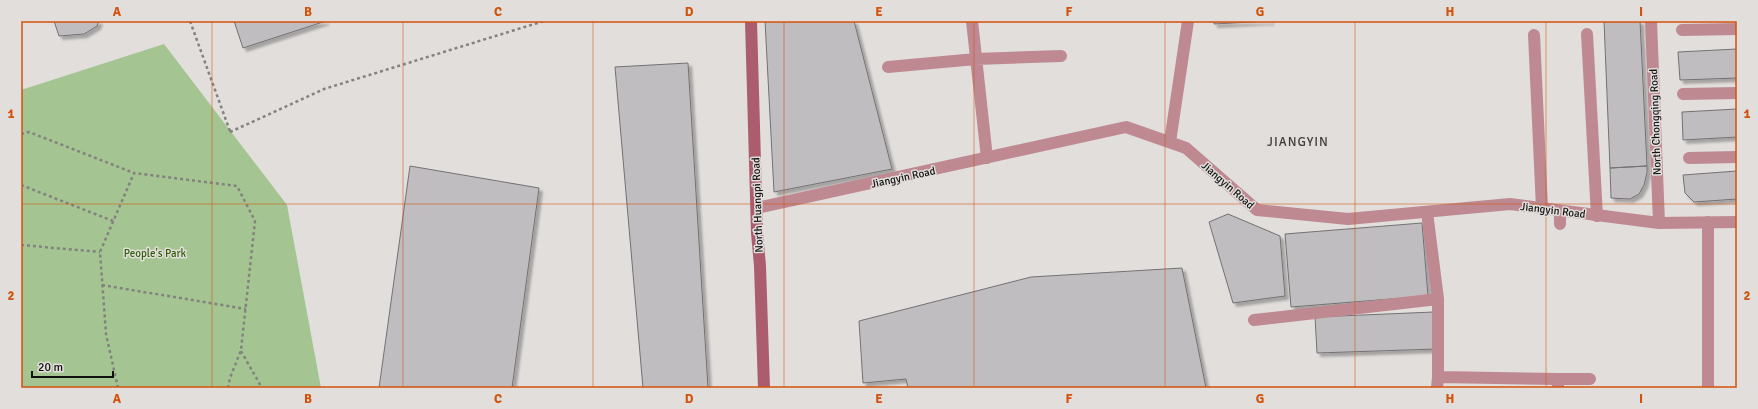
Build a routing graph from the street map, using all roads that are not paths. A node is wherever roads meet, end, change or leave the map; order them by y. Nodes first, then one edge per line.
1 (751, 21) edge
2 (972, 21) edge
3 (1188, 21) edge
4 (1651, 21) edge
5 (1737, 29) edge
6 (1682, 30) dead end
7 (1587, 34) dead end
8 (1534, 35) dead end
9 (1061, 56) dead end
10 (976, 60) junction
11 (888, 67) dead end
12 (1737, 93) edge
13 (1683, 94) dead end
14 (1170, 142) junction
15 (1737, 157) edge
16 (987, 158) junction
17 (1689, 158) dead end
18 (757, 208) junction
19 (1542, 208) junction
20 (1560, 211) junction
21 (1427, 212) junction
22 (1597, 216) junction
23 (1708, 222) junction
24 (1737, 222) edge
25 (1659, 223) junction
26 (1560, 224) dead end
27 (1438, 299) junction
28 (1254, 320) dead end
29 (1590, 379) dead end
30 (1437, 383) edge
31 (1558, 384) edge
32 (764, 388) edge
33 (1708, 388) edge

1 - 18 street, North Huangpi Road
2 - 10 street
3 - 14 street
4 - 25 street, North Chongqing Road
5 - 6 street
7 - 22 street
8 - 19 street
9 - 10 street
10 - 11 street
10 - 16 street
12 - 13 street
14 - 16 street, Jiangyin Road
14 - 21 street, Jiangyin Road
15 - 17 street
16 - 18 street, Jiangyin Road
18 - 32 street, North Huangpi Road
19 - 20 street, Jiangyin Road
19 - 21 street, Jiangyin Road
20 - 22 street, Jiangyin Road
20 - 26 street
21 - 27 street
22 - 25 street, Jiangyin Road
23 - 24 street, Jiangyin Road
23 - 25 street, Jiangyin Road
23 - 33 street
27 - 28 street
27 - 30 street
29 - 31 street
30 - 31 street

